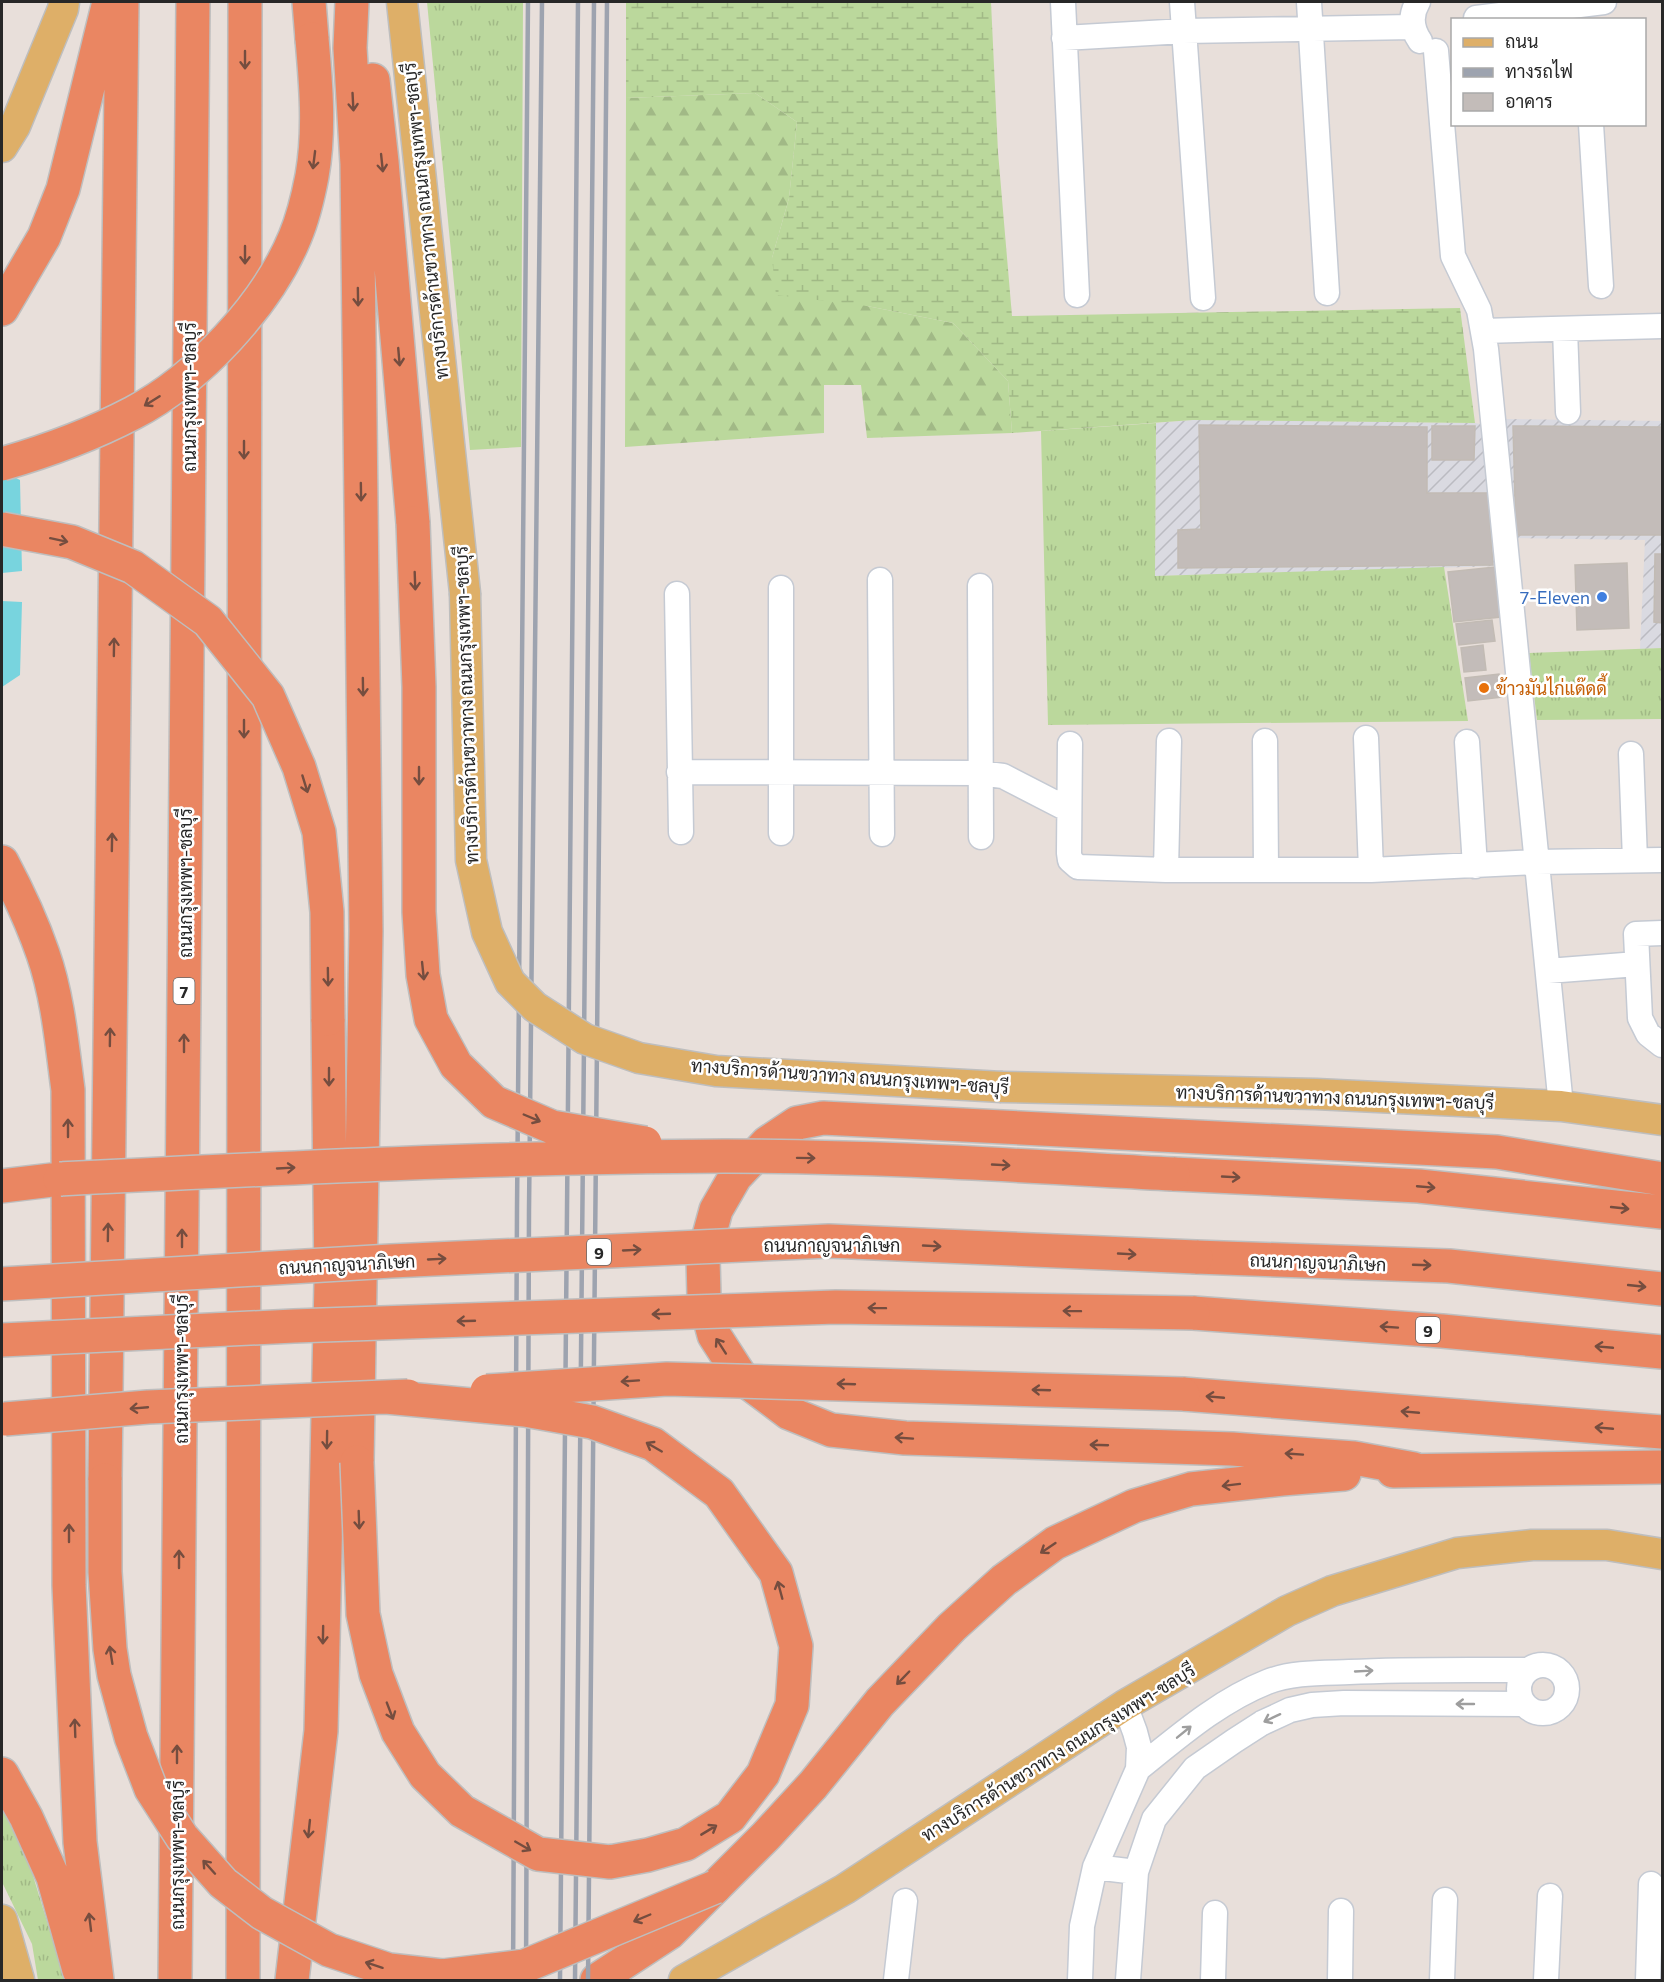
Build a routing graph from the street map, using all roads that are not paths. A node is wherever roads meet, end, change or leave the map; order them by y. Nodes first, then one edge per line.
1 (64, 2) edge
2 (109, 2) edge
3 (122, 2) edge
4 (193, 2) edge
5 (245, 2) edge
6 (309, 2) edge
7 (352, 2) edge
8 (359, 2) edge
9 (402, 2) edge
10 (1063, 2) edge
11 (1182, 2) edge
12 (1309, 2) edge
13 (1418, 2) edge
14 (1591, 8) edge
15 (1473, 13) edge
16 (1413, 27) junction
17 (1311, 30) junction
18 (1184, 31) junction
19 (1064, 38) junction
20 (1444, 51) edge
21 (1591, 126) edge
22 (2, 147) edge
23 (1601, 286) dead end
24 (1327, 293) dead end
25 (1077, 295) dead end
26 (1203, 298) dead end
27 (2, 309) edge
28 (1662, 326) edge
29 (1565, 329) junction
30 (1483, 331) junction
31 (1568, 412) dead end
32 (2, 464) edge
33 (2, 529) edge
34 (880, 580) dead end
35 (980, 586) dead end
36 (781, 588) dead end
37 (677, 594) dead end
38 (1366, 738) dead end
39 (1168, 741) dead end
40 (1265, 741) dead end
41 (1467, 742) dead end
42 (1070, 744) dead end
43 (1630, 754) dead end
44 (680, 772) junction
45 (780, 772) junction
46 (880, 772) junction
47 (980, 772) junction
48 (1069, 810) junction
49 (681, 832) dead end
50 (781, 833) dead end
51 (882, 834) dead end
52 (981, 837) dead end
53 (1635, 860) junction
54 (1662, 860) edge
55 (2, 862) edge
56 (1537, 862) junction
57 (1475, 866) junction
58 (1266, 869) junction
59 (1166, 870) junction
60 (1371, 870) junction
61 (1662, 933) edge
62 (1637, 964) junction
63 (1548, 971) junction
64 (1662, 1045) edge
65 (1561, 1106) junction
66 (1662, 1120) edge
67 (727, 1156) junction
68 (2, 1179) edge
69 (60, 1179) junction
70 (1662, 1179) edge
71 (2, 1186) edge
72 (1662, 1212) edge
73 (2, 1284) edge
74 (1662, 1289) edge
75 (2, 1340) edge
76 (1662, 1352) edge
77 (386, 1397) junction
78 (2, 1419) edge
79 (1662, 1432) edge
80 (1662, 1467) edge
81 (1414, 1469) junction
82 (1662, 1554) edge
83 (1528, 1670) junction
84 (1524, 1704) junction
85 (1125, 1705) junction
86 (1138, 1768) junction
87 (2, 1774) edge
88 (1095, 1867) junction
89 (1136, 1872) junction
90 (1651, 1884) dead end
91 (715, 1887) junction
92 (1550, 1896) dead end
93 (1445, 1900) dead end
94 (905, 1901) dead end
95 (1341, 1911) dead end
96 (1215, 1913) dead end
97 (2, 1920) edge
98 (19, 1980) edge
99 (81, 1980) edge
100 (97, 1980) edge
101 (176, 1980) edge
102 (243, 1980) edge
103 (292, 1980) edge
104 (597, 1980) edge
105 (684, 1980) edge
106 (896, 1980) edge
107 (1080, 1980) edge
108 (1128, 1980) edge
109 (1213, 1980) edge
110 (1340, 1980) edge
111 (1442, 1980) edge
112 (1546, 1980) edge
113 (1648, 1980) edge

1 - 22 main road
2 - 27 highway
91 -> 3 highway, bridge
101 -> 4 highway, ถนนกรุงเทพฯ-ชลบุรี / 7
5 -> 102 highway
6 -> 32 highway, bridge
7 -> 77 highway, bridge
8 -> 67 highway, bridge
9 - 65 main road, ทางบริการด้านขวาทาง ถนนกรุงเทพฯ-ชลบุรี, bridge
10 - 19 street
11 - 18 street
12 - 17 street
13 - 16 street
14 - 15 street
16 - 17 street
16 - 20 street
17 - 18 street
17 - 24 street
18 - 19 street
18 - 26 street
19 - 25 street
20 - 30 street
21 - 23 street
28 - 29 street
29 - 30 street
29 - 31 street
30 - 56 street
33 -> 103 highway, bridge
34 - 46 street
35 - 47 street
36 - 45 street
37 - 44 street
38 - 60 street
39 - 59 street
40 - 58 street
41 - 57 street
42 - 48 street
43 - 53 street
44 - 45 street
44 - 49 street
45 - 46 street
45 - 50 street
46 - 47 street
46 - 51 street
47 - 48 street
47 - 52 street
48 - 59 street
53 - 54 street
53 - 56 street
100 -> 55 highway
56 - 57 street
56 - 63 street
57 - 60 street
58 - 59 street
58 - 60 street
61 - 62 street
62 - 63 street
62 - 64 street
63 - 65 street
65 - 66 main road, ทางบริการด้านขวาทาง ถนนกรุงเทพฯ-ชลบุรี
69 -> 67 highway, bridge
67 -> 72 highway, bridge
68 - 69 highway
69 - 71 highway
81 -> 70 highway
73 -> 74 highway, ถนนกาญจนาภิเษก / 9, bridge
76 -> 75 highway, 9, bridge
77 -> 78 highway, bridge
79 -> 77 highway, bridge
80 - 81 highway
81 -> 91 highway
82 - 85 main road, ทางบริการด้านขวาทาง ถนนกรุงเทพฯ-ชลบุรี
83 - 84 street
83 - 84 street
86 -> 83 street
84 -> 89 street
85 - 86 street
85 - 105 main road, ทางบริการด้านขวาทาง ถนนกรุงเทพฯ-ชลบุรี
86 - 88 street
87 - 99 highway
88 - 89 street
88 - 107 street
89 - 108 street
90 - 113 street
91 - 104 highway
92 - 112 street
93 - 111 street
94 - 106 street
95 - 110 street
96 - 109 street
97 - 98 main road

